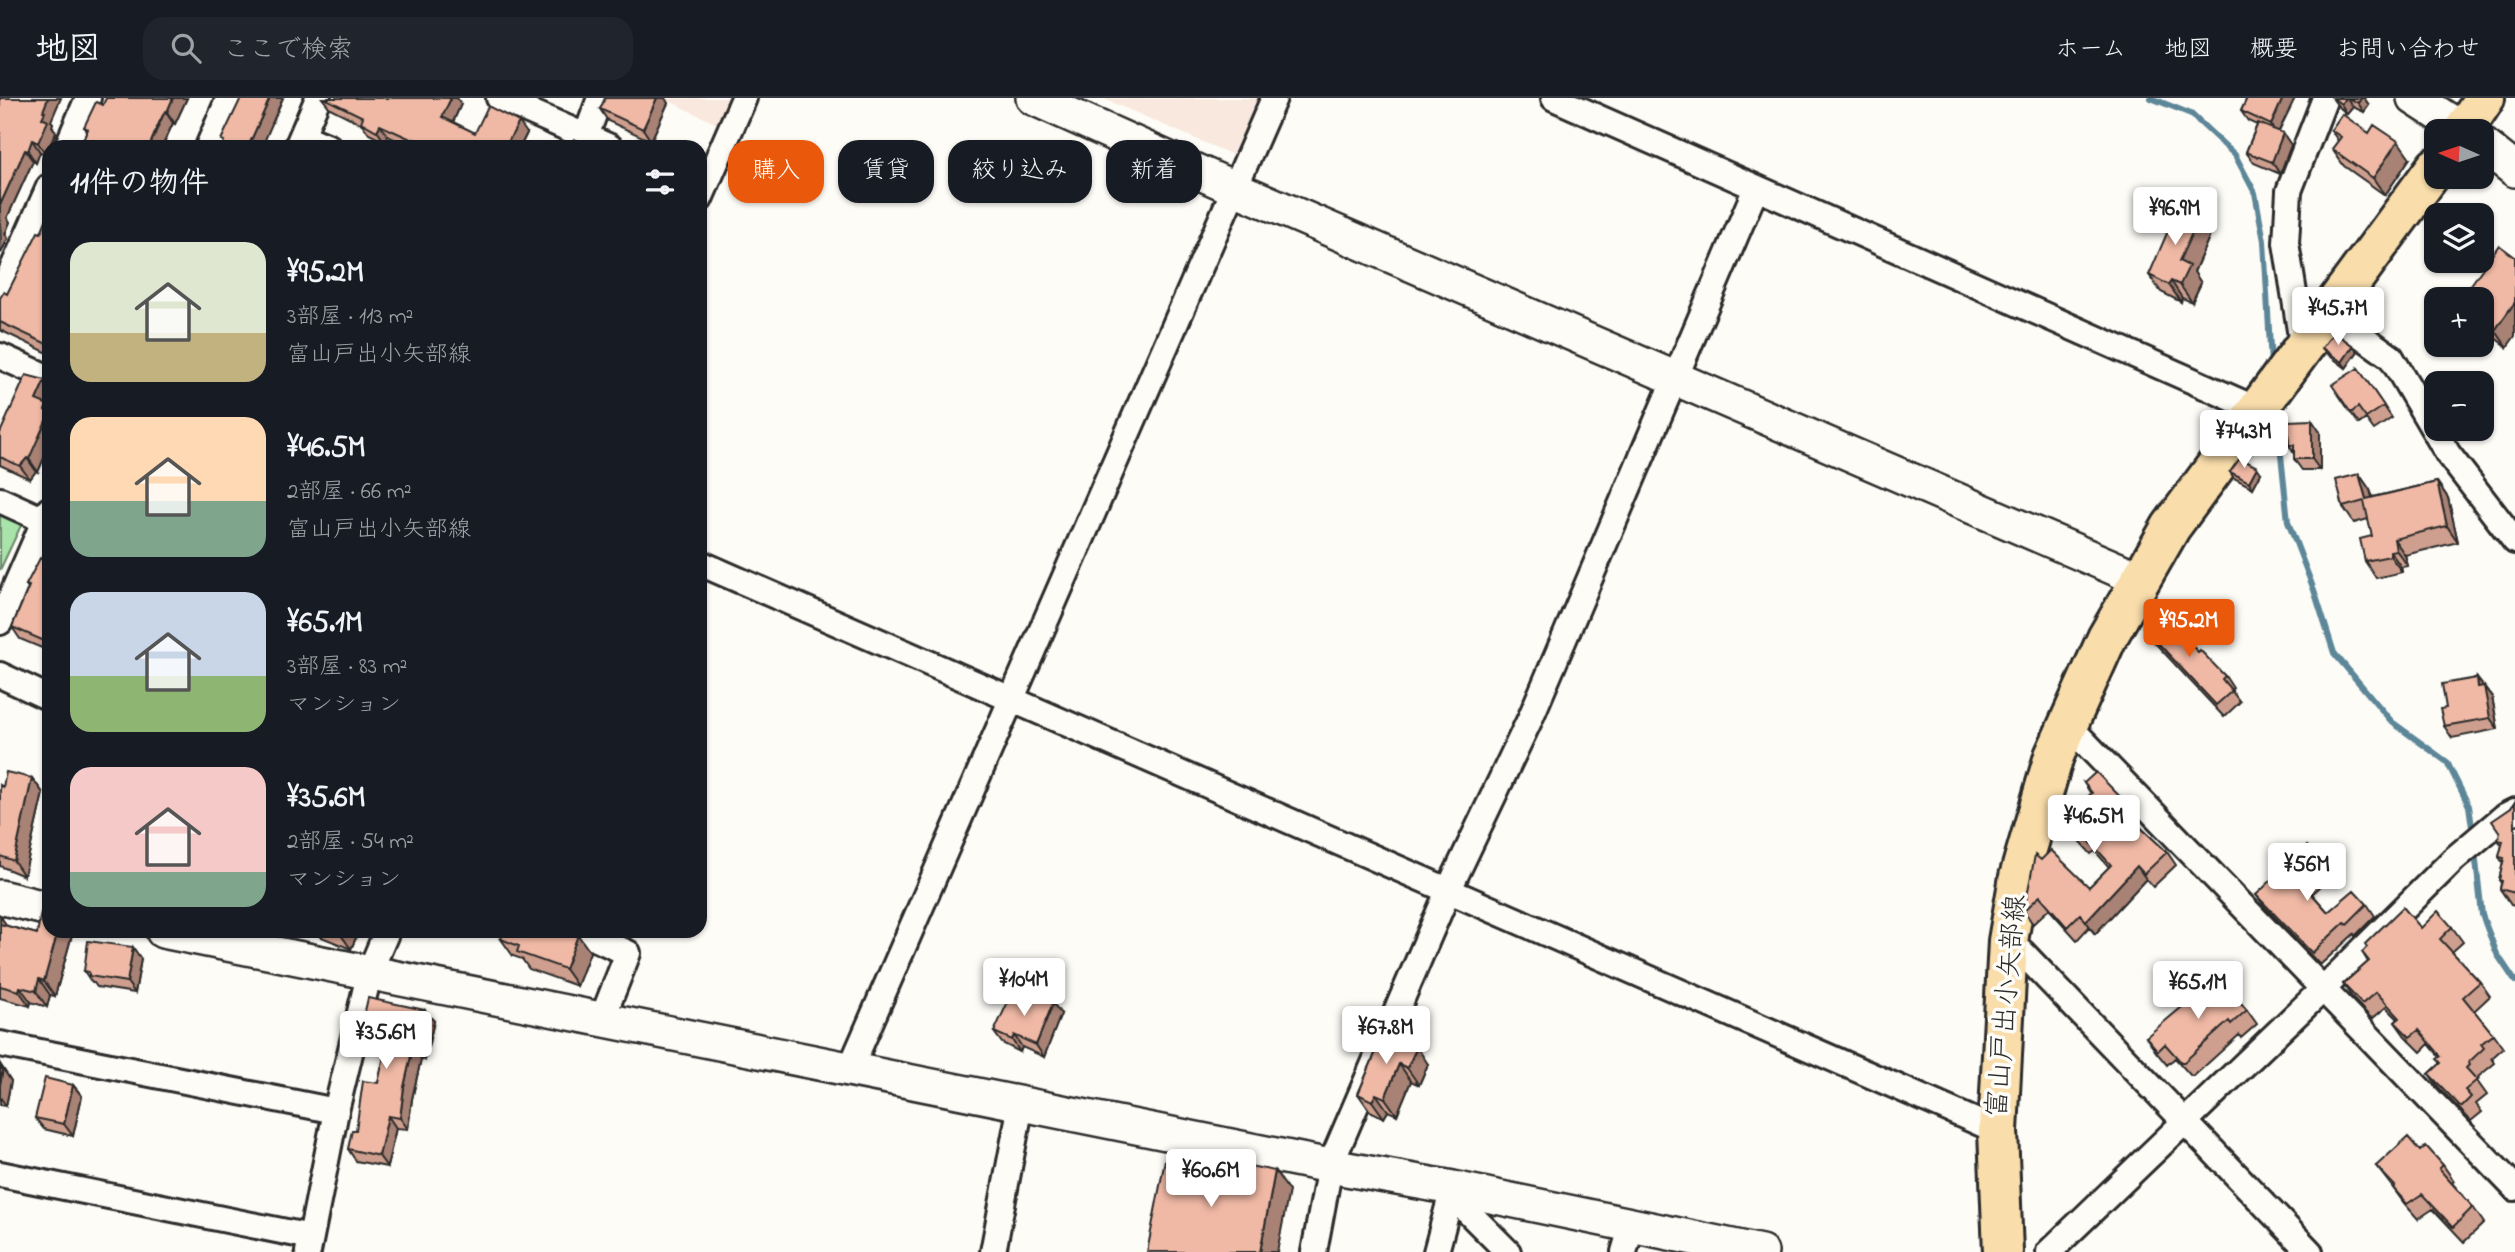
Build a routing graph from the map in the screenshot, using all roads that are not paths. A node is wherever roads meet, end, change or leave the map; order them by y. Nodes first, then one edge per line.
1 (88, 98) edge
2 (229, 98) edge
3 (318, 98) edge
4 (499, 98) edge
5 (600, 98) edge
6 (744, 98) edge
7 (1033, 98) edge
8 (1274, 98) edge
9 (1554, 98) edge
10 (2325, 98) edge
11 (2414, 98) edge
12 (2485, 98) edge
13 (2445, 119) edge
14 (2471, 119) edge
15 (586, 136) junction
16 (69, 140) edge
17 (211, 140) edge
18 (300, 140) edge
19 (595, 140) edge
20 (2494, 153) edge
21 (2515, 170) edge
22 (707, 181) edge
23 (2424, 183) edge
24 (1235, 188) junction
25 (1756, 188) junction
26 (42, 203) edge
27 (0, 297) edge
28 (2328, 313) junction
29 (2299, 353) junction
30 (0, 356) edge
31 (42, 375) edge
32 (1674, 378) junction
33 (2260, 408) junction
34 (0, 500) edge
35 (42, 521) edge
36 (42, 532) edge
37 (2515, 541) edge
38 (707, 566) edge
39 (2140, 579) junction
40 (0, 622) edge
41 (0, 675) edge
42 (42, 695) edge
43 (1012, 699) junction
44 (2068, 725) junction
45 (2515, 811) edge
46 (1449, 889) junction
47 (0, 897) edge
48 (42, 907) edge
49 (199, 938) edge
50 (384, 938) edge
51 (595, 938) edge
52 (2008, 941) junction
53 (370, 971) junction
54 (2323, 989) junction
55 (602, 1019) junction
56 (0, 1044) edge
57 (850, 1069) junction
58 (1021, 1104) junction
59 (336, 1111) junction
60 (2184, 1121) junction
61 (1998, 1131) junction
62 (1330, 1166) junction
63 (0, 1174) edge
64 (2515, 1188) edge
65 (1452, 1192) junction
66 (1628, 1239) edge
67 (310, 1245) edge
68 (993, 1252) edge
69 (1314, 1252) edge
70 (1436, 1252) edge
71 (1508, 1252) edge
72 (1760, 1252) edge
73 (2003, 1252) edge
74 (2049, 1252) edge
75 (2310, 1252) edge

1 - 16 street
2 - 17 street
3 - 18 street
4 - 15 street
5 - 15 street
6 - 22 street
7 - 24 street
8 - 24 street
9 - 25 street
10 - 29 street
11 - 13 street
12 - 14 main road
15 - 19 street
20 - 21 street
23 - 28 main road, 富山戸出小矢部線
24 - 32 street
24 - 43 street
25 - 32 street
25 - 33 street
26 - 27 street
28 - 29 main road, 富山戸出小矢部線
28 - 37 street
29 - 33 main road, 富山戸出小矢部線
30 - 31 street
32 - 39 street
32 - 46 street
33 - 39 main road, 富山戸出小矢部線
34 - 35 street
36 - 40 street
38 - 43 street
39 - 44 main road, 富山戸出小矢部線
41 - 42 street
43 - 46 street
43 - 57 street
44 - 52 main road, 富山戸出小矢部線
44 - 54 street
45 - 54 street
46 - 61 street
46 - 62 street
47 - 48 street
49 - 53 street
50 - 53 street
51 - 55 street
52 - 60 street
52 - 61 main road, 富山戸出小矢部線
53 - 55 street
53 - 59 street
54 - 60 street
54 - 64 street
55 - 57 street
56 - 59 street
57 - 58 street
58 - 62 street
58 - 68 street
59 - 67 street
60 - 74 street
60 - 75 street
61 - 73 main road, 富山戸出小矢部線
62 - 65 street
62 - 69 street
63 - 67 street
65 - 66 street
65 - 70 street
65 - 71 street
66 - 72 street

